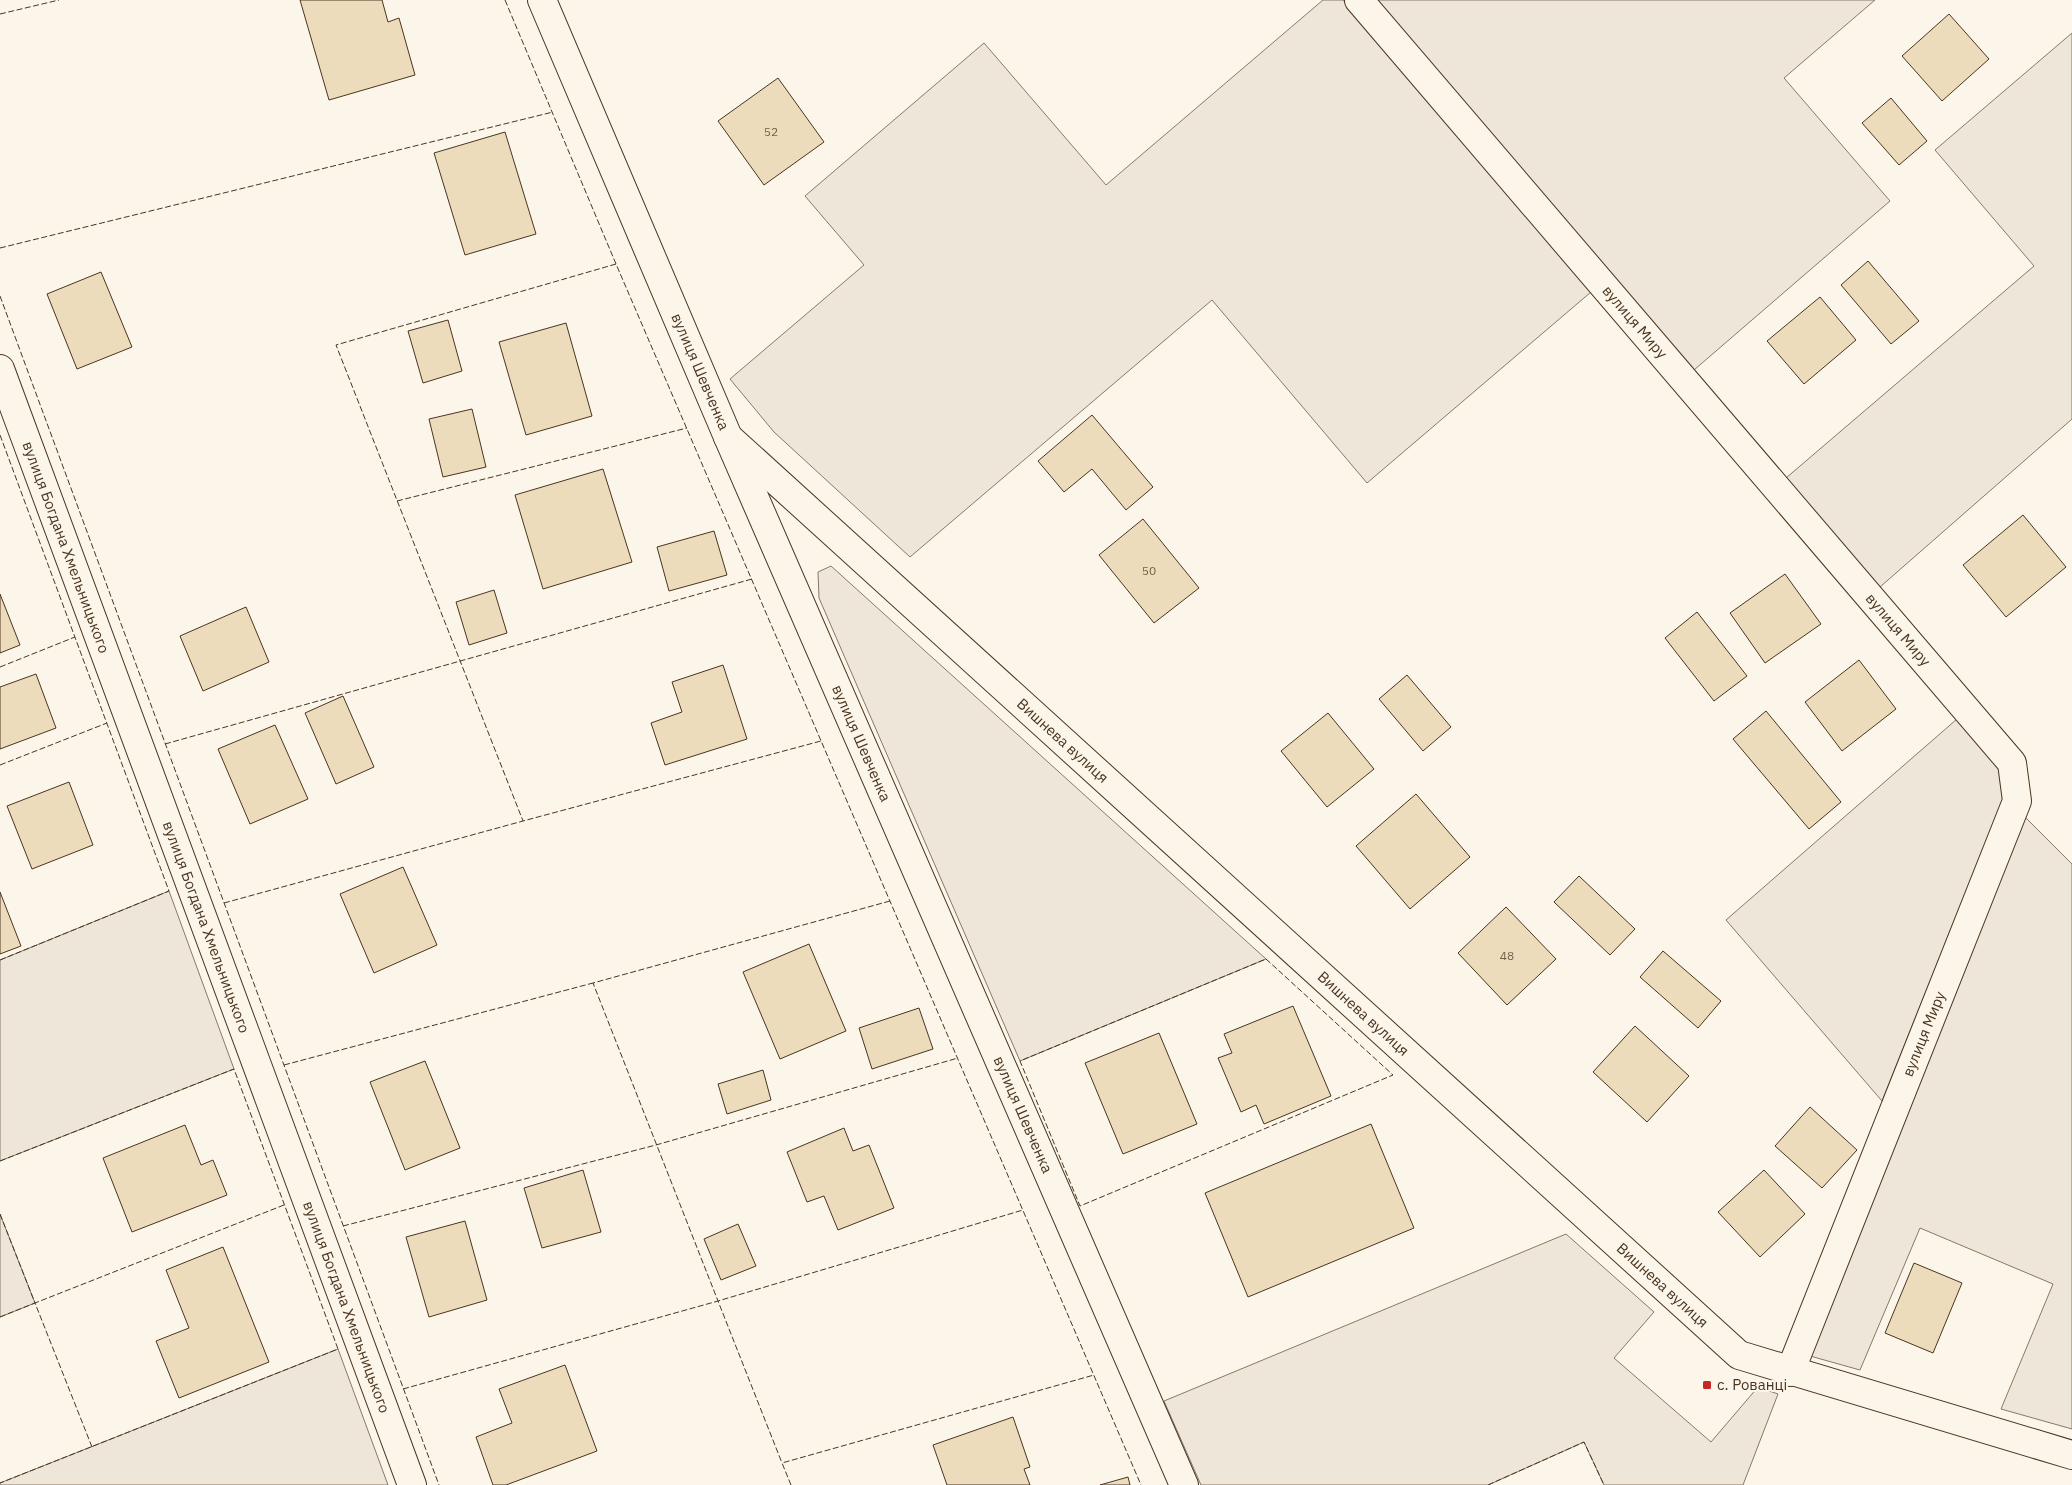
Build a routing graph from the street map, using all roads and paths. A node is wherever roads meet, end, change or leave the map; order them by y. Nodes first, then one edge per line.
1 (542, 0) edge
2 (1359, 0) edge
3 (0, 369) edge
4 (728, 437) junction
5 (1790, 1372) junction
6 (2072, 1455) edge
7 (412, 1485) edge
8 (1184, 1485) edge

1 - 4 street, вулиця Шевченка
2 - 5 street, вулиця Миру
3 - 7 street, вулиця Богдана Хмельницького
4 - 5 street, Вишнева вулиця
4 - 8 street, вулиця Шевченка
5 - 6 street, Вишнева вулиця

